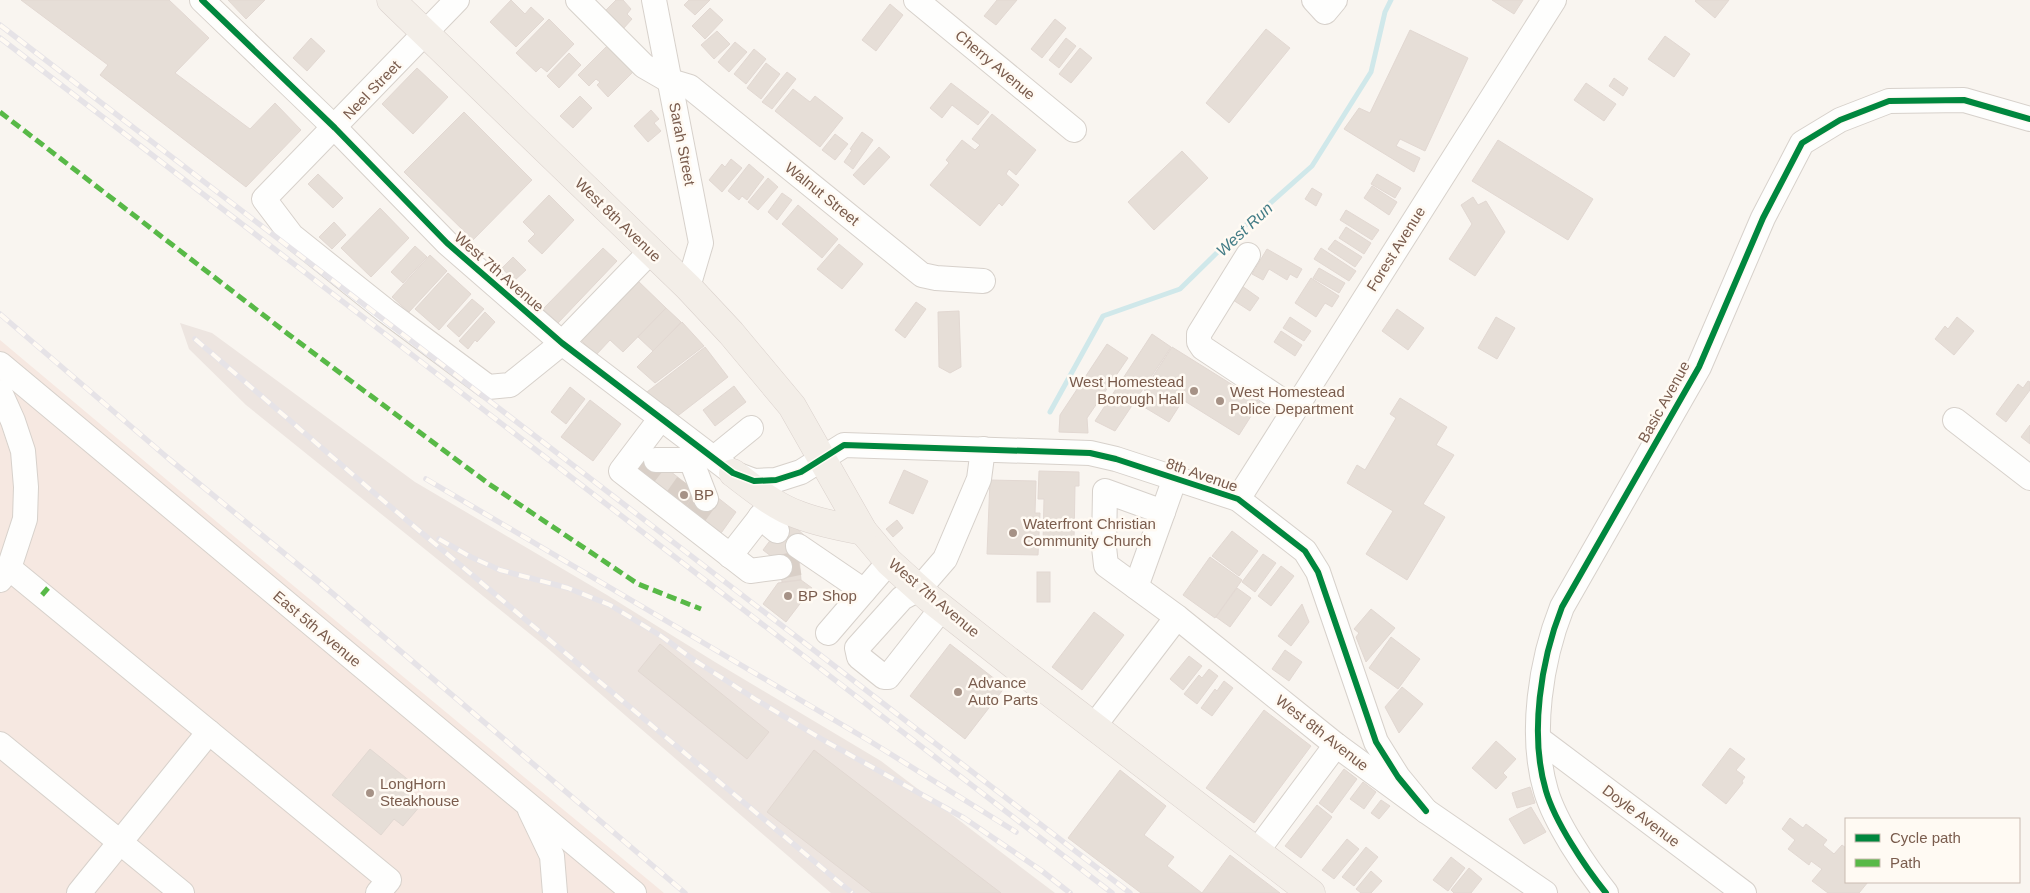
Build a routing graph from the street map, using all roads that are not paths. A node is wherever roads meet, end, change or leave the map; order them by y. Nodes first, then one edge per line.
1 (202, 0) edge
2 (391, 0) edge
3 (457, 0) edge
4 (578, 0) edge
5 (654, 0) edge
6 (916, 0) edge
7 (1314, 0) edge
8 (1335, 0) edge
9 (1554, 0) edge
10 (426, 34) junction
11 (670, 81) junction
12 (2030, 119) edge
13 (335, 128) junction
14 (1074, 130) dead end
15 (650, 252) junction
16 (1248, 255) dead end
17 (983, 281) dead end
18 (688, 287) junction
19 (562, 343) junction
20 (0, 364) edge
21 (0, 392) edge
22 (1295, 409) junction
23 (661, 418) junction
24 (1955, 420) dead end
25 (751, 428) dead end
26 (983, 449) junction
27 (821, 459) junction
28 (1141, 467) junction
29 (1175, 478) junction
30 (2030, 478) edge
31 (678, 488) junction
32 (1129, 499) junction
33 (1238, 499) junction
34 (1163, 512) junction
35 (770, 516) junction
36 (863, 531) junction
37 (730, 556) junction
38 (889, 562) junction
39 (5, 574) edge
40 (1136, 587) junction
41 (919, 588) junction
42 (864, 590) junction
43 (942, 608) junction
44 (1177, 616) junction
45 (828, 634) dead end
46 (1094, 726) junction
47 (209, 732) junction
48 (1539, 739) junction
49 (0, 744) edge
50 (1336, 745) junction
51 (527, 804) junction
52 (1426, 811) junction
53 (120, 843) junction
54 (1257, 851) junction
55 (626, 891) edge
56 (80, 893) edge
57 (182, 893) edge
58 (378, 893) edge
59 (555, 893) edge
60 (1311, 893) edge
61 (1545, 893) edge
62 (1606, 893) edge
63 (1744, 893) edge

1 - 13 street, West 7th Avenue
2 - 10 main road, West 8th Avenue
3 - 10 street, Neel Street
4 - 11 street, Walnut Street
5 - 11 street, Sarah Street
6 - 14 street, Cherry Avenue
7 - 8 street
9 - 22 street, Forest Avenue
10 - 13 street, Neel Street
10 - 15 main road, West 8th Avenue
11 - 17 street, Walnut Street
11 - 18 street, Sarah Street
12 - 48 street, Basic Avenue
13 - 19 street, West 7th Avenue
13 - 19 street, Neel Street
15 - 18 main road, West 8th Avenue
15 - 19 street
16 - 22 street
18 - 27 main road, West 8th Avenue
19 - 23 street, West 7th Avenue
20 - 51 street, East 5th Avenue
21 - 39 street
22 - 33 street, Forest Avenue
23 - 31 street, West 7th Avenue
23 - 31 street
24 - 30 street
25 - 31 street
26 - 27 street, 8th Avenue
26 - 28 street, 8th Avenue
26 - 41 street
27 - 31 street, West 7th Avenue
27 - 36 main road, West 7th Avenue
28 - 29 street, 8th Avenue
28 - 32 street
29 - 33 street, 8th Avenue
29 - 34 street
31 - 35 main road
31 - 37 street
32 - 34 street
32 - 40 street, West 8th Avenue
33 - 52 street, 8th Avenue
34 - 40 street
35 - 36 main road
35 - 37 street
36 - 38 main road, West 7th Avenue
37 - 42 street
38 - 41 main road, West 7th Avenue
38 - 42 street
39 - 47 street
40 - 44 street, West 8th Avenue
41 - 43 main road, West 7th Avenue
41 - 43 street
42 - 45 street
43 - 46 main road, West 7th Avenue
44 - 46 street
44 - 50 street, West 8th Avenue
46 - 54 main road, West 7th Avenue
47 - 53 street
47 - 58 street
48 - 62 street, Basic Avenue
48 - 63 street, Doyle Avenue
49 - 53 street
50 - 52 street, West 8th Avenue
50 - 54 street
51 - 55 street, East 5th Avenue
51 - 59 street
52 - 61 street, West 8th Avenue
53 - 56 street
53 - 57 street
54 - 60 main road, West 7th Avenue

